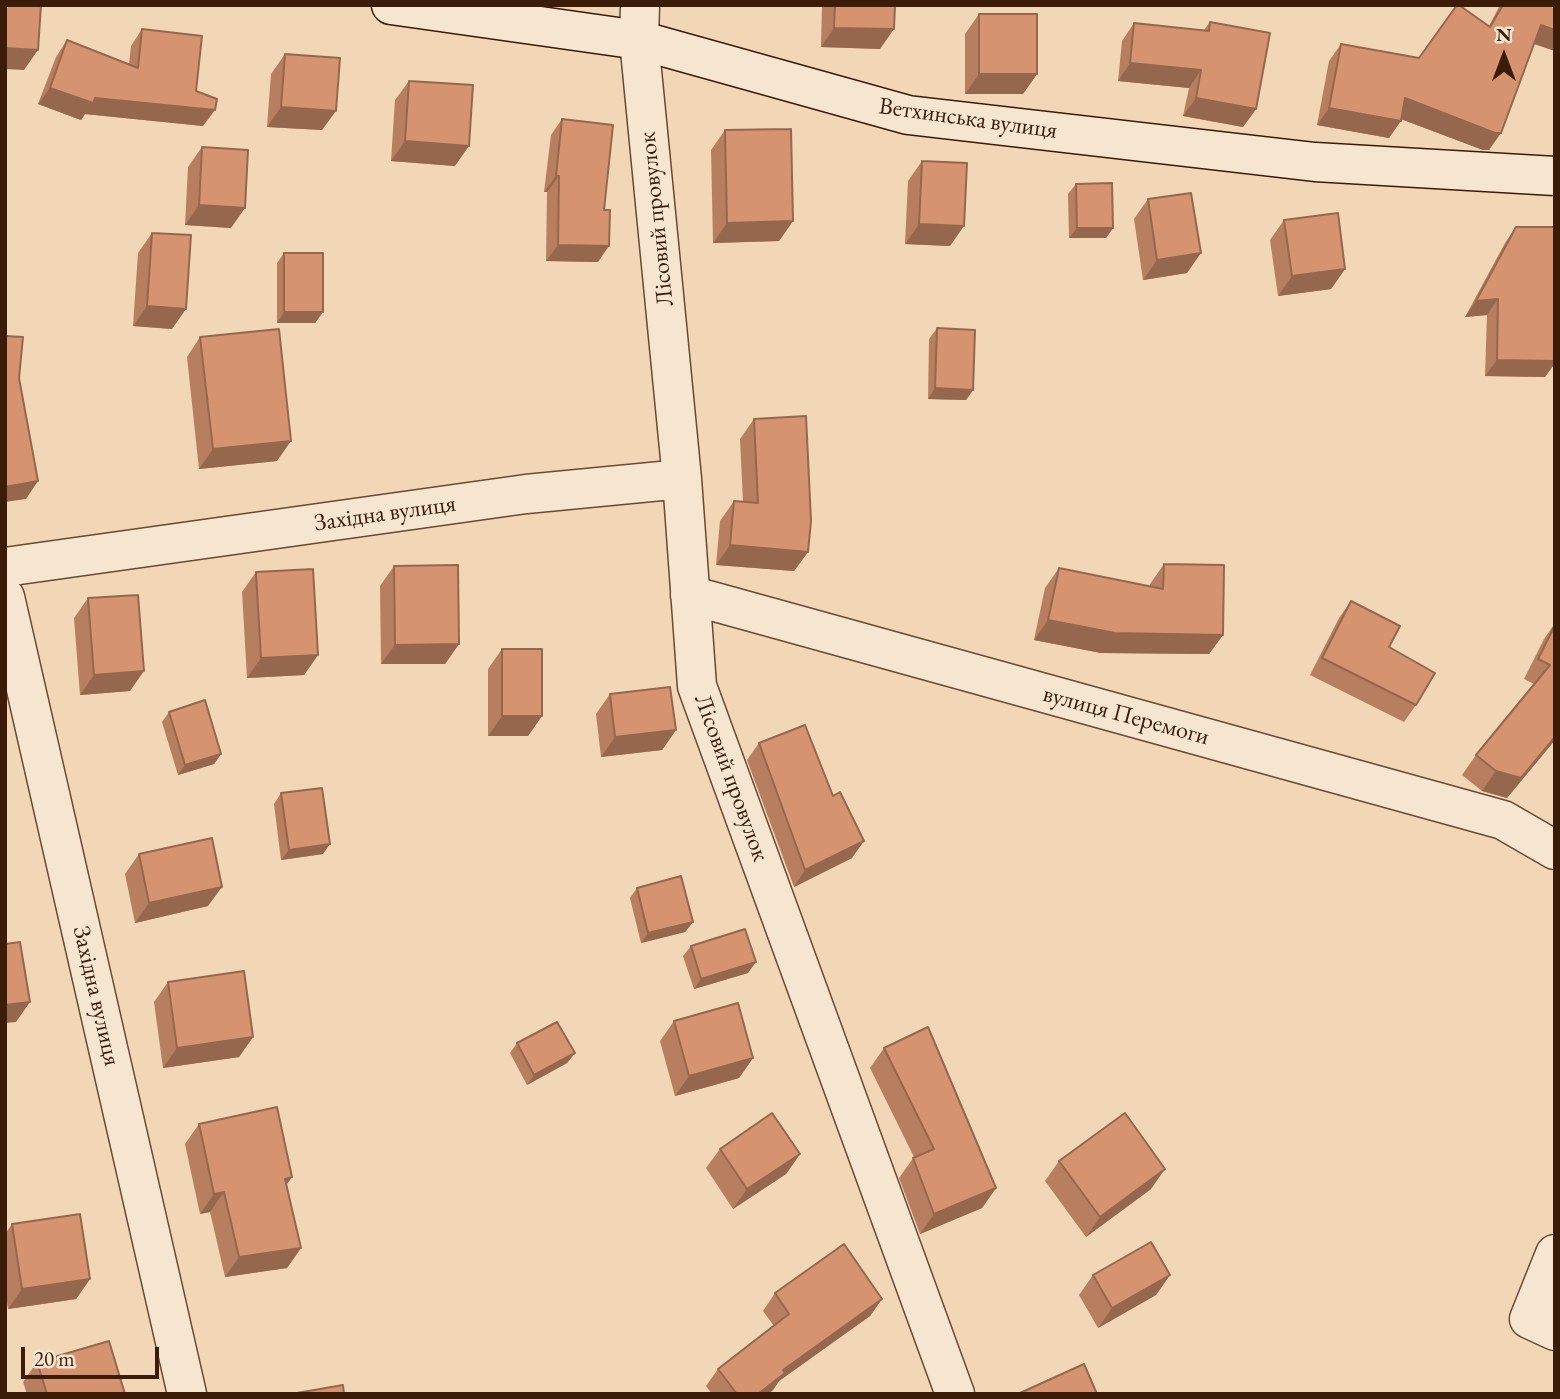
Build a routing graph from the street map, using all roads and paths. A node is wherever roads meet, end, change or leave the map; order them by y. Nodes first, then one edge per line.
1 (391, 5) edge
2 (640, 22) edge
3 (1555, 176) edge
4 (682, 478) junction
5 (5, 568) edge
6 (690, 595) junction
7 (5, 597) edge
8 (1555, 850) edge
9 (1555, 1254) edge
10 (1555, 1331) edge
11 (187, 1394) edge
12 (956, 1394) edge

1 - 2 street, Ветхинська вулиця
2 - 3 street, Ветхинська вулиця
2 - 4 street, Лісовий провулок
4 - 5 street, Західна вулиця
4 - 6 street, Лісовий провулок
6 - 8 street, вулиця Перемоги
6 - 12 street, Лісовий провулок
7 - 11 street, Західна вулиця
9 - 10 street

